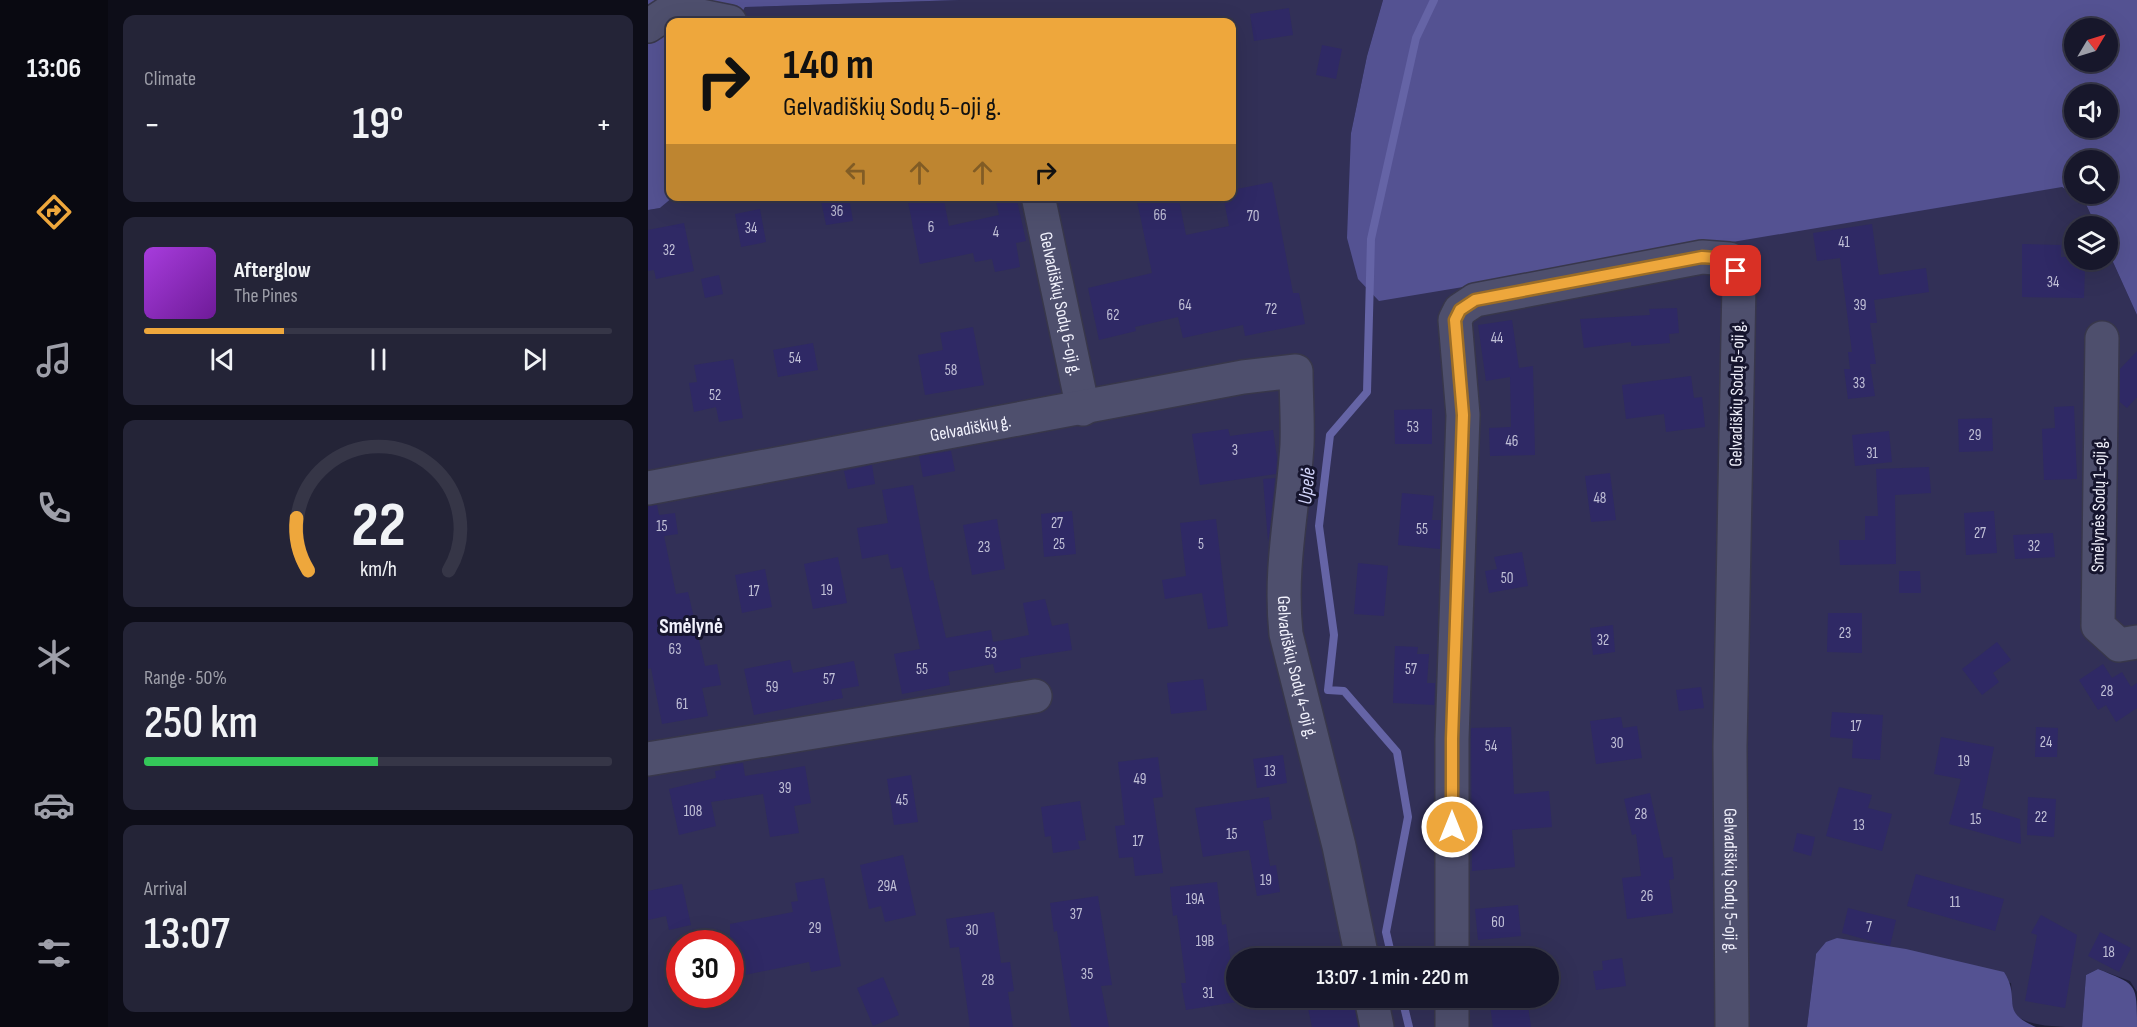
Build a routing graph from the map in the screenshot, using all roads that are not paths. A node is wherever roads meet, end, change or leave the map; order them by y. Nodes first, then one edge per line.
1 (711, 18) edge
2 (648, 26) edge
3 (1039, 201) edge
4 (2102, 338) dead end
5 (1296, 371) joint
6 (1083, 409) junction
7 (648, 488) edge
8 (2137, 642) edge
9 (1035, 696) dead end
10 (648, 759) edge
11 (1360, 948) edge
12 (1452, 948) edge
13 (1373, 1008) edge
14 (1452, 1008) edge
15 (1377, 1027) edge
16 (1452, 1027) edge
17 (1732, 1027) edge

1 - 2 street
3 - 6 street, Gelvadiškių Sodų 6-oji g.
4 - 8 street, Smėlynės Sodų 1-oji g.
5 - 6 street, Gelvadiškių g.
5 - 11 street, Gelvadiškių Sodų 4-oji g.
6 - 7 street, Gelvadiškių g.
9 - 10 street
12 - 17 street, Gelvadiškių Sodų 5-oji g.
13 - 15 street
14 - 16 street

